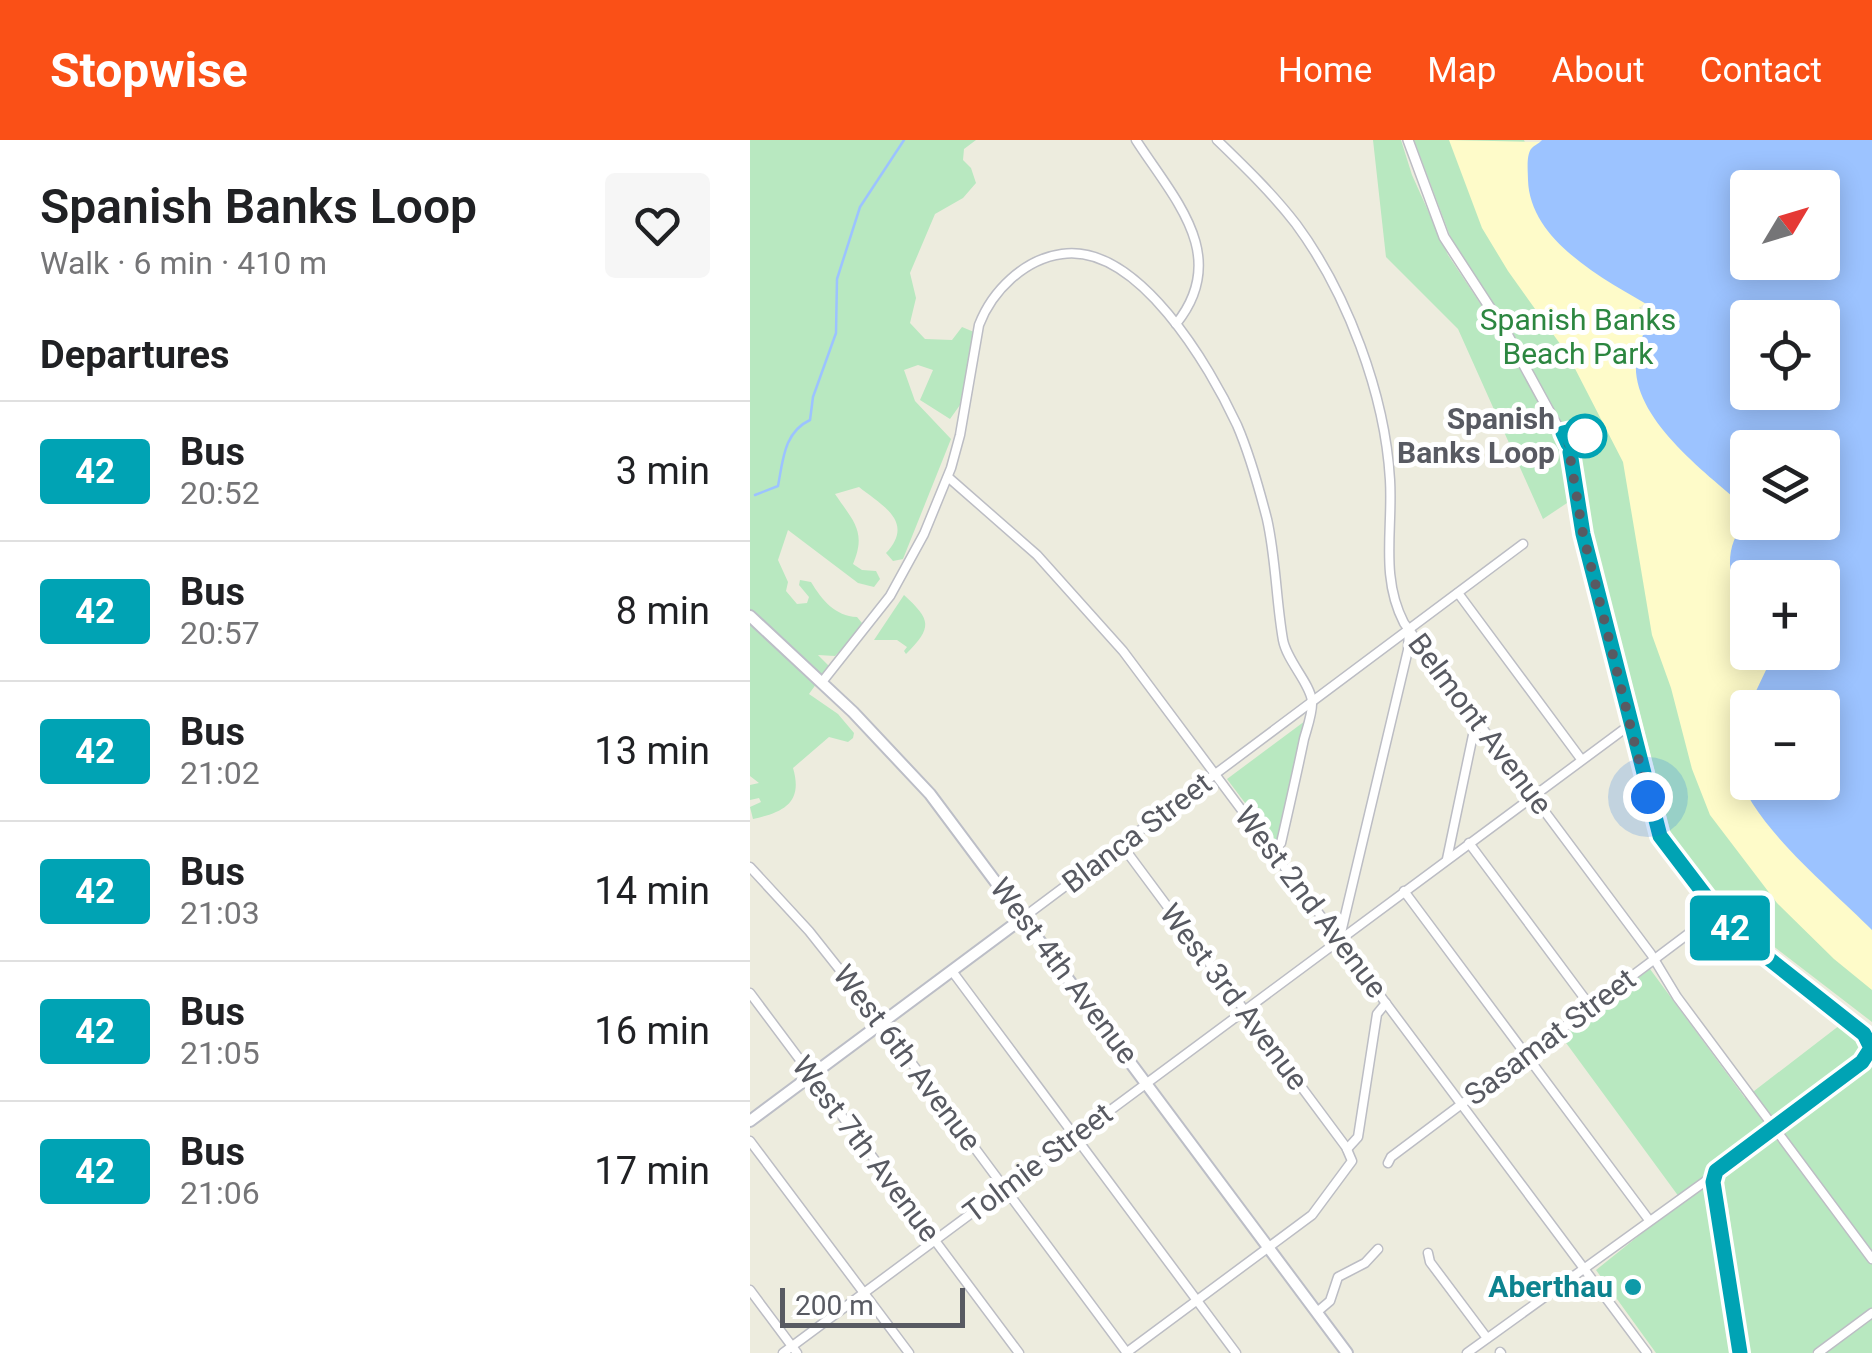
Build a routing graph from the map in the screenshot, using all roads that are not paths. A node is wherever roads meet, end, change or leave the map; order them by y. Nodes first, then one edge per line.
1 (1136, 140) edge
2 (1217, 140) edge
3 (1408, 140) edge
4 (1176, 324) junction
5 (948, 476) junction
6 (1523, 544) dead end
7 (1458, 593) junction
8 (750, 616) edge
9 (1409, 629) junction
10 (822, 682) junction
11 (1312, 702) junction
12 (1630, 724) junction
13 (1481, 726) junction
14 (1581, 759) junction
15 (1216, 774) junction
16 (1533, 796) junction
17 (1469, 843) junction
18 (1121, 844) junction
19 (1274, 851) junction
20 (1447, 859) junction
21 (750, 867) edge
22 (1404, 891) junction
23 (1716, 913) junction
24 (1024, 917) junction
25 (1339, 939) junction
26 (1654, 960) junction
27 (952, 971) junction
28 (750, 993) edge
29 (1386, 1004) junction
30 (1590, 1007) junction
31 (1244, 1010) junction
32 (882, 1022) junction
33 (1525, 1056) junction
34 (812, 1075) junction
35 (1148, 1082) junction
36 (1461, 1104) junction
37 (750, 1120) edge
38 (1774, 1127) junction
39 (1075, 1136) junction
40 (750, 1141) edge
41 (1347, 1149) junction
42 (1388, 1163) dead end
43 (1714, 1175) junction
44 (1005, 1188) junction
45 (1649, 1220) junction
46 (934, 1240) junction
47 (1268, 1247) junction
48 (1378, 1250) dead end
49 (1428, 1253) dead end
50 (1872, 1259) edge
51 (1584, 1268) junction
52 (750, 1290) edge
53 (864, 1293) junction
54 (1197, 1300) junction
55 (1317, 1312) junction
56 (1872, 1313) edge
57 (1488, 1338) junction
58 (794, 1350) edge
59 (783, 1353) edge
60 (909, 1353) edge
61 (1019, 1353) edge
62 (1127, 1353) edge
63 (1236, 1353) edge
64 (1347, 1353) edge
65 (1467, 1353) edge
66 (1646, 1353) edge
67 (1740, 1353) edge
68 (1818, 1353) edge

1 - 4 street
2 - 9 street, Belmont Avenue
3 - 12 street
4 - 5 street
4 - 11 street
5 - 10 street
5 - 15 street, West 2nd Avenue
6 - 7 street, Blanca Street
7 - 9 street, Blanca Street
7 - 14 street
8 - 10 main road, West 4th Avenue
9 - 11 street, Blanca Street
9 - 13 street, Belmont Avenue
9 - 25 street
10 - 24 main road, West 4th Avenue
11 - 15 street, Blanca Street
11 - 19 street
12 - 14 street, Tolmie Street
12 - 23 street
13 - 16 street, Belmont Avenue
13 - 20 street
14 - 16 street, Tolmie Street
15 - 18 street, Blanca Street
15 - 19 street, West 2nd Avenue
16 - 17 street, Tolmie Street
16 - 26 street, Belmont Avenue
17 - 20 street, Tolmie Street
17 - 30 street
18 - 24 street, Blanca Street
18 - 31 street, West 3rd Avenue
19 - 25 street, West 2nd Avenue
20 - 22 street, Tolmie Street
21 - 32 street, West 6th Avenue
22 - 25 street, Tolmie Street
22 - 33 street
23 - 26 street, Sasamat Street
23 - 38 street
24 - 27 main road, Blanca Street
24 - 35 main road, West 4th Avenue
25 - 29 street, West 2nd Avenue
25 - 31 street, Tolmie Street
26 - 30 street, Sasamat Street
26 - 38 street, Belmont Avenue
27 - 32 main road, Blanca Street
27 - 39 street
28 - 34 street, West 7th Avenue
29 - 36 street, West 2nd Avenue
29 - 41 street
30 - 33 street, Sasamat Street
31 - 35 street, Tolmie Street
31 - 41 street, West 3rd Avenue
32 - 34 main road, Blanca Street
32 - 44 street, West 6th Avenue
33 - 36 street, Sasamat Street
33 - 45 street
34 - 37 main road, Blanca Street
34 - 46 street, West 7th Avenue
35 - 39 street, Tolmie Street
35 - 47 main road, West 4th Avenue
36 - 42 street, Sasamat Street
36 - 51 street, West 2nd Avenue
38 - 43 street
38 - 50 street, Belmont Avenue
39 - 44 street, Tolmie Street
39 - 54 street
40 - 53 street
41 - 47 street
43 - 45 street
43 - 67 street
44 - 46 street, Tolmie Street
44 - 62 street, West 6th Avenue
45 - 51 street
46 - 53 street, Tolmie Street
46 - 61 street, West 7th Avenue
47 - 54 street
47 - 55 main road, West 4th Avenue
48 - 55 street
49 - 57 street
51 - 57 street
51 - 66 street, West 2nd Avenue
52 - 58 street
53 - 58 street, Tolmie Street
53 - 60 street
54 - 62 street
54 - 63 street
55 - 64 main road, West 4th Avenue
56 - 68 street
57 - 65 street
58 - 59 street, Tolmie Street

